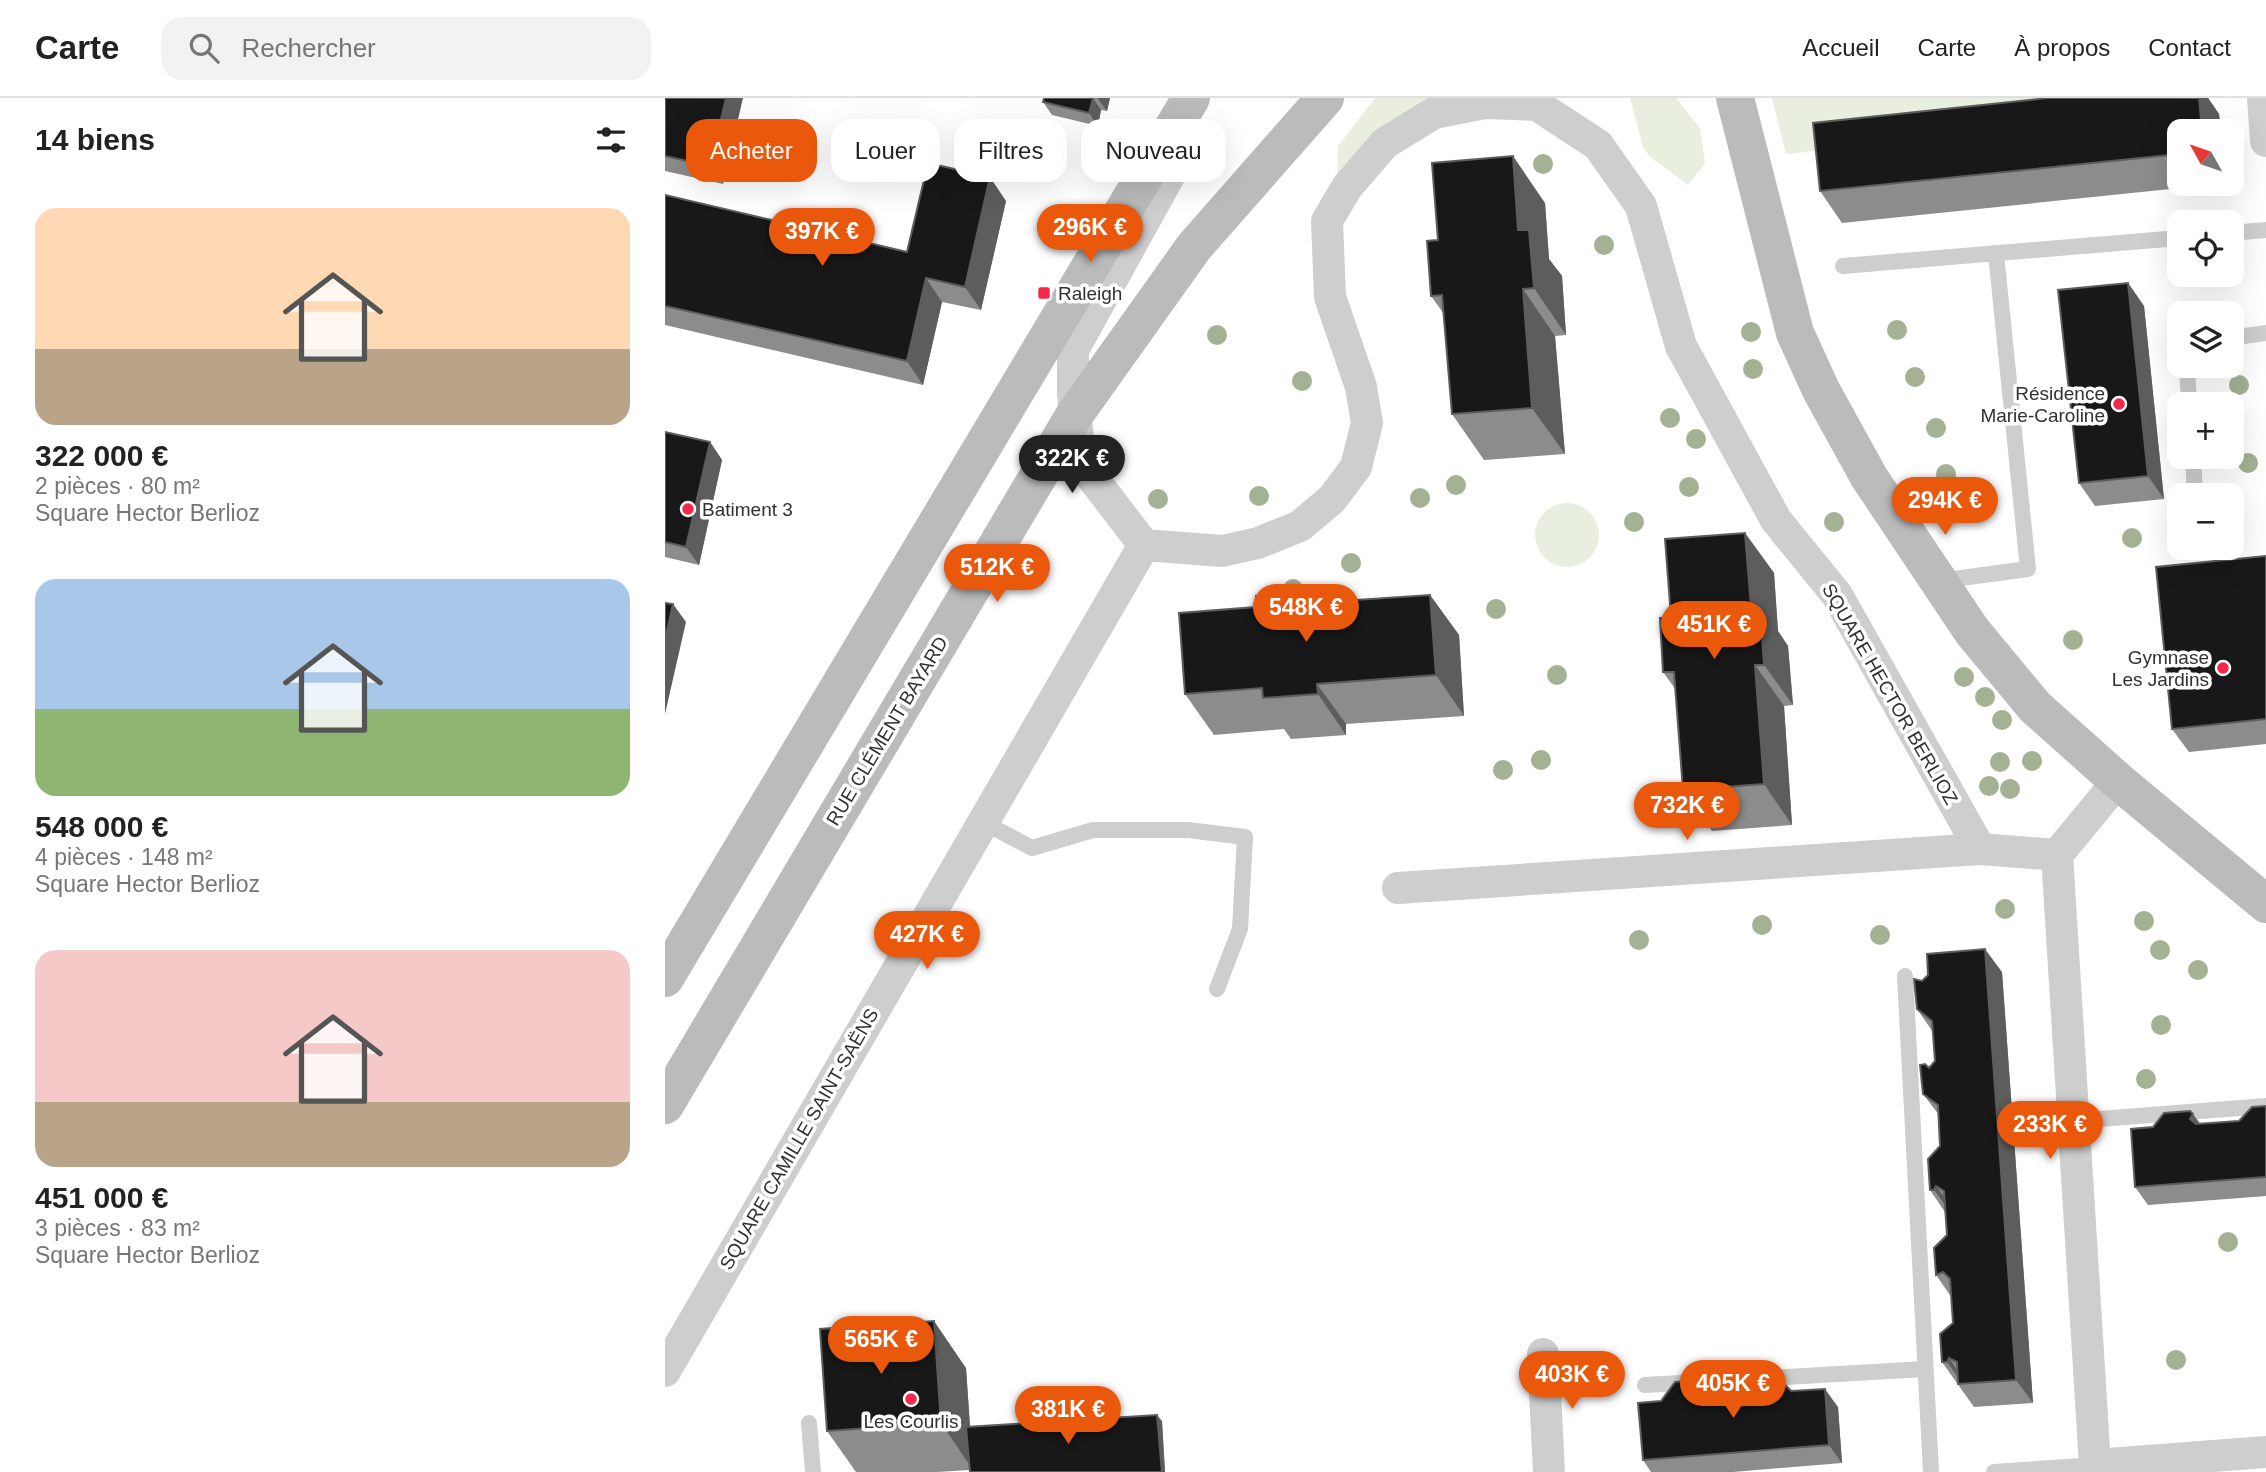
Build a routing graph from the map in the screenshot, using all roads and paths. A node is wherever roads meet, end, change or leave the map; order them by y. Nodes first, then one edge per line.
1 (1325, 98) edge
2 (1735, 98) edge
3 (2263, 98) edge
4 (1186, 108) edge
5 (2266, 141) edge
6 (2266, 230) edge
7 (2244, 232) edge
8 (2167, 239) edge
9 (1996, 254) junction
10 (1843, 266) dead end
11 (2266, 333) edge
12 (2244, 336) edge
13 (1075, 414) junction
14 (1144, 545) junction
15 (1939, 582) junction
16 (2118, 781) junction
17 (983, 822) junction
18 (1980, 849) junction
19 (2057, 855) junction
20 (1398, 888) dead end
21 (2266, 904) edge
22 (1905, 976) dead end
23 (665, 978) edge
24 (1217, 989) dead end
25 (665, 1105) edge
26 (2266, 1106) edge
27 (2073, 1121) junction
28 (1543, 1354) dead end
29 (1925, 1369) junction
30 (665, 1371) edge
31 (1645, 1385) dead end
32 (809, 1423) dead end
33 (2266, 1452) edge
34 (2095, 1465) junction
35 (813, 1472) edge
36 (1549, 1472) edge
37 (1931, 1472) edge
38 (1994, 1472) edge

1 - 13 main road, RUE CLÉMENT BAYARD
2 - 15 main road
3 - 5 street
4 - 13 street
4 - 23 main road
6 - 7 lane
8 - 9 lane
9 - 10 lane
9 - 15 lane
11 - 12 lane
13 - 14 street
13 - 25 main road, RUE CLÉMENT BAYARD
14 - 17 street, SQUARE CAMILLE SAINT-SAËNS
14 - 18 street, SQUARE HECTOR BERLIOZ
15 - 16 main road
16 - 19 street
16 - 21 main road
17 - 24 lane
17 - 30 street, SQUARE CAMILLE SAINT-SAËNS
18 - 19 street
18 - 20 street
19 - 27 street
22 - 29 lane
26 - 27 lane
27 - 34 street
28 - 36 street
29 - 31 lane
29 - 37 lane
32 - 35 lane
33 - 34 street
34 - 38 lane

